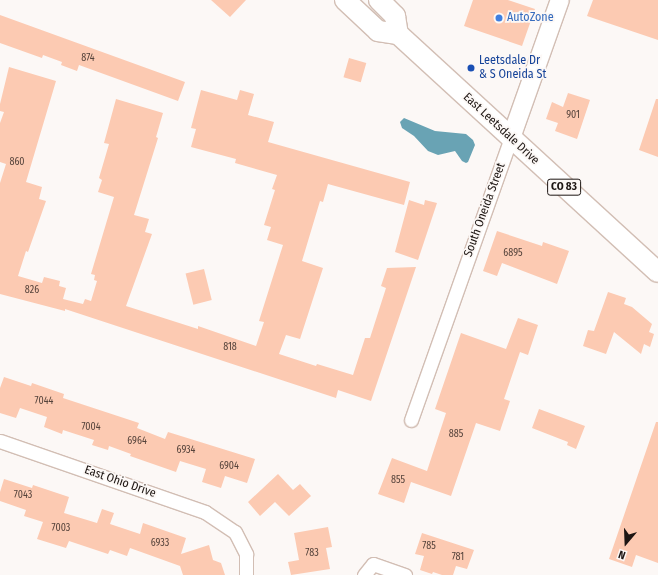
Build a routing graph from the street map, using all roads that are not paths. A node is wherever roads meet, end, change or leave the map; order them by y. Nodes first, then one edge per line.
1 (346, 0) edge
2 (379, 0) edge
3 (560, 0) edge
4 (398, 34) junction
5 (511, 138) junction
6 (658, 272) edge
7 (411, 420) dead end
8 (0, 441) edge
9 (246, 575) edge
10 (364, 575) edge
11 (405, 575) edge

1 - 4 main road
2 - 4 main road
3 - 5 street, South Oneida Street
4 - 5 main road, East Leetsdale Drive / CO 83
5 - 6 main road, East Leetsdale Drive / CO 83
5 - 7 street, South Oneida Street
8 - 9 street, East Ohio Drive
10 - 11 street

